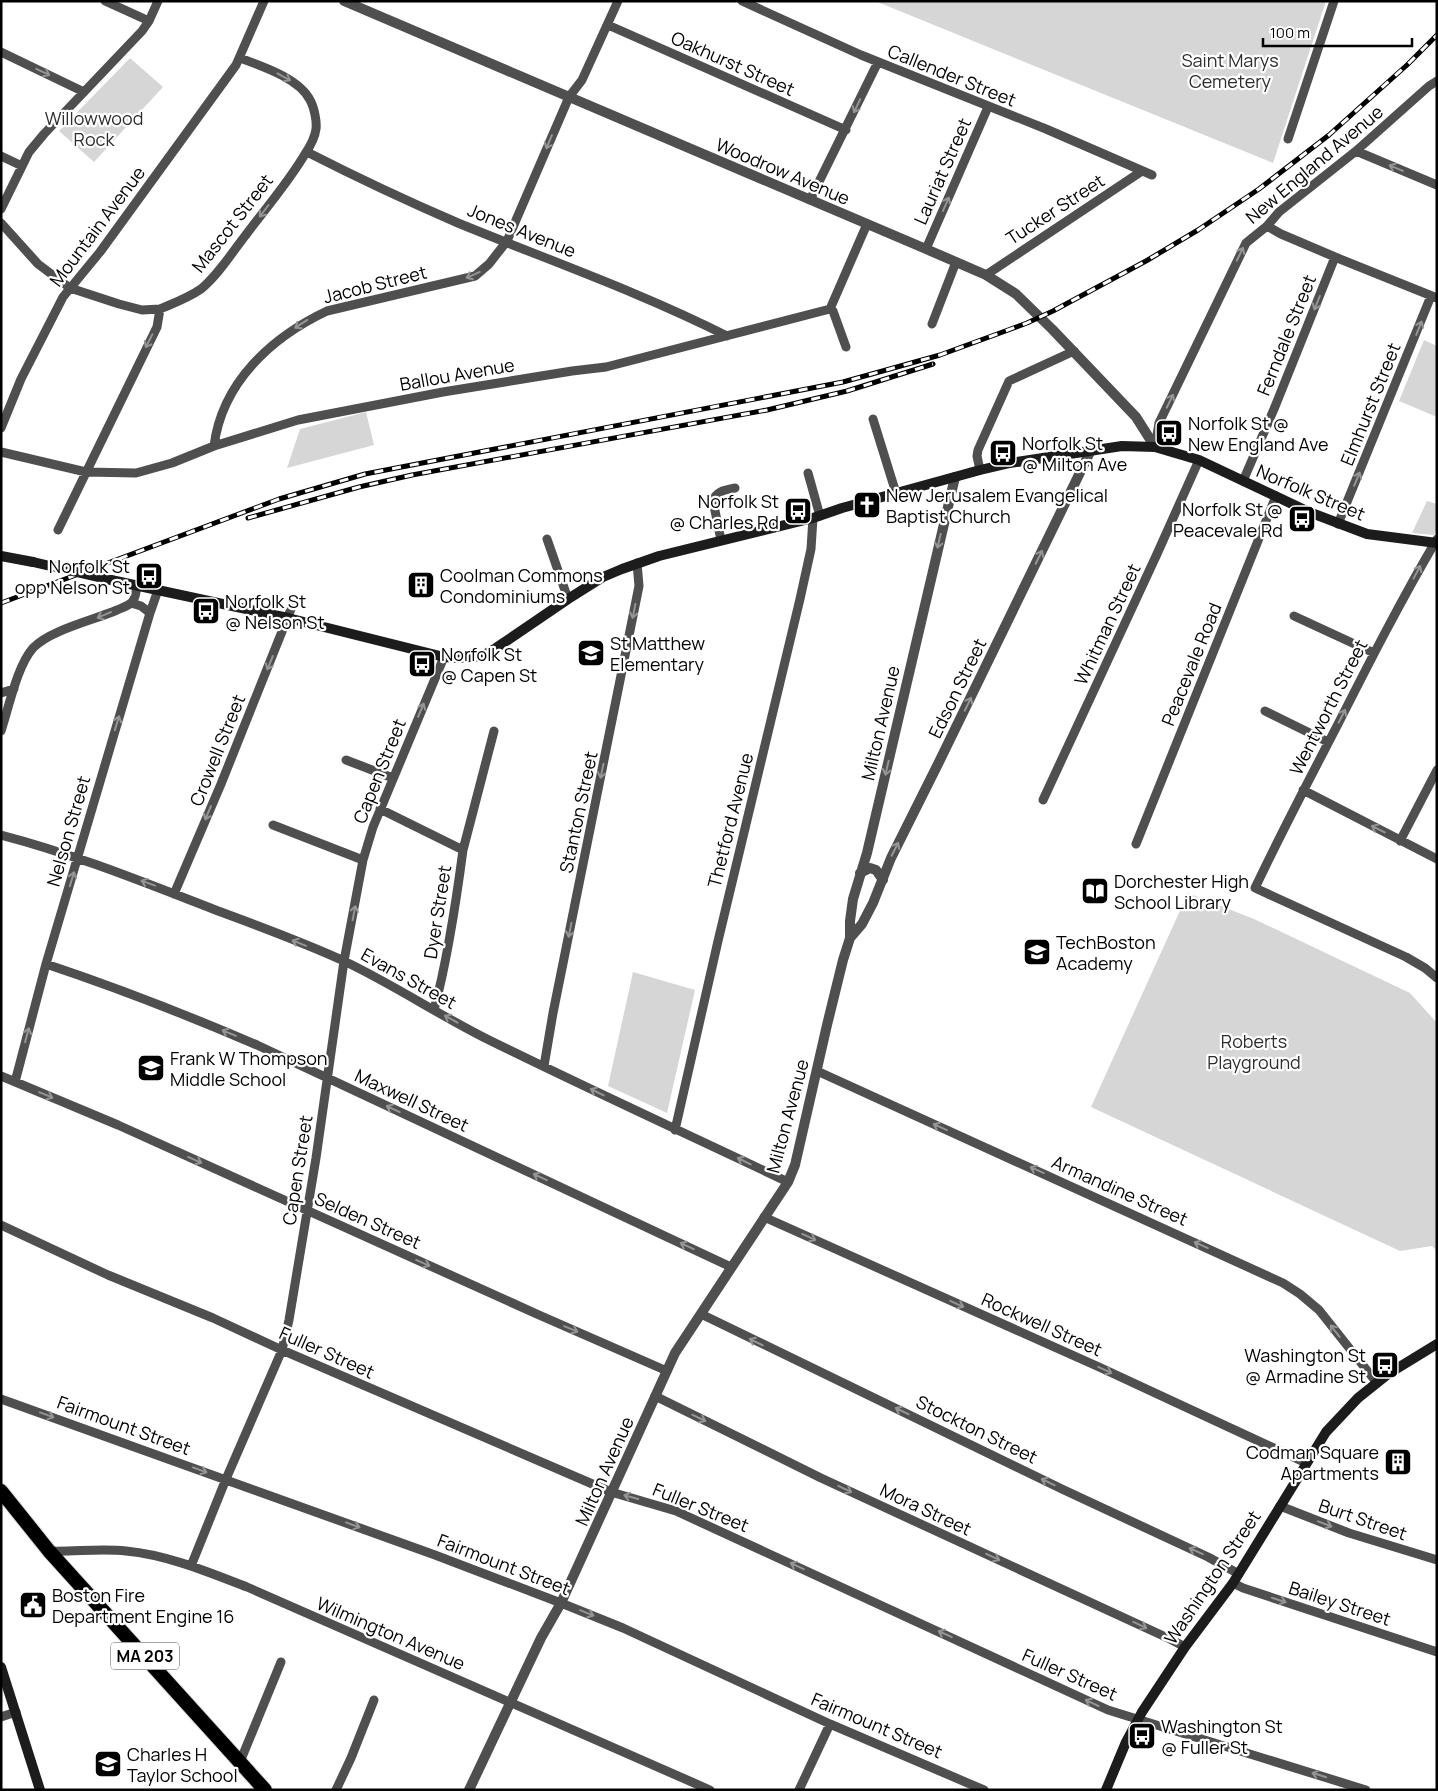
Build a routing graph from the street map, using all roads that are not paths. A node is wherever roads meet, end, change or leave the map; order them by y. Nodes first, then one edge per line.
1 (105, 1) edge
2 (158, 1) edge
3 (264, 1) edge
4 (618, 1) edge
5 (742, 1) edge
6 (1334, 1) edge
7 (351, 3) edge
8 (149, 22) junction
9 (608, 25) junction
10 (1, 52) edge
11 (240, 58) junction
12 (878, 62) junction
13 (1437, 82) edge
14 (84, 92) junction
15 (569, 97) junction
16 (988, 107) junction
17 (846, 130) junction
18 (1288, 139) dead end
19 (1356, 151) junction
20 (307, 152) junction
21 (1, 156) edge
22 (22, 166) junction
23 (1142, 170) junction
24 (1152, 175) dead end
25 (1437, 185) edge
26 (810, 200) junction
27 (1, 209) edge
28 (1, 223) edge
29 (866, 224) junction
30 (1267, 226) junction
31 (506, 241) junction
32 (926, 249) junction
33 (1335, 257) junction
34 (956, 262) junction
35 (986, 275) junction
36 (70, 288) junction
37 (1434, 297) edge
38 (160, 309) junction
39 (830, 309) junction
40 (932, 324) dead end
41 (727, 336) junction
42 (846, 347) dead end
43 (1074, 351) junction
44 (873, 419) dead end
45 (1, 428) edge
46 (214, 446) junction
47 (1155, 447) junction
48 (1091, 450) junction
49 (1, 452) edge
50 (1199, 460) junction
51 (980, 470) junction
52 (86, 472) junction
53 (808, 473) dead end
54 (954, 477) junction
55 (1243, 480) junction
56 (735, 488) dead end
57 (896, 493) junction
58 (1276, 496) junction
59 (816, 517) junction
60 (1338, 524) junction
61 (58, 530) dead end
62 (547, 539) dead end
63 (721, 540) junction
64 (1436, 542) edge
65 (1, 556) edge
66 (637, 563) junction
67 (137, 585) junction
68 (158, 590) junction
69 (568, 598) junction
70 (131, 603) junction
71 (293, 604) dead end
72 (150, 614) junction
73 (1294, 616) dead end
74 (288, 618) junction
75 (1374, 653) junction
76 (444, 657) junction
77 (14, 689) junction
78 (1, 692) edge
79 (1265, 711) dead end
80 (1, 731) edge
81 (494, 731) dead end
82 (1328, 742) junction
83 (346, 760) dead end
84 (1437, 770) edge
85 (393, 778) junction
86 (1303, 790) junction
87 (1044, 800) dead end
88 (380, 809) junction
89 (273, 825) dead end
90 (1, 835) edge
91 (1400, 841) junction
92 (1136, 844) dead end
93 (463, 850) junction
94 (78, 857) junction
95 (1437, 859) edge
96 (363, 860) junction
97 (860, 873) junction
98 (883, 880) junction
99 (174, 894) junction
100 (853, 899) junction
101 (873, 903) junction
102 (850, 938) junction
103 (344, 961) junction
104 (46, 964) junction
105 (1437, 978) edge
106 (434, 1010) junction
107 (544, 1066) junction
108 (817, 1071) junction
109 (1, 1076) edge
110 (328, 1078) junction
111 (15, 1082) junction
112 (675, 1130) junction
113 (788, 1182) junction
114 (306, 1210) junction
115 (764, 1217) junction
116 (1, 1225) edge
117 (731, 1267) junction
118 (701, 1314) junction
119 (1437, 1344) edge
120 (282, 1350) junction
121 (667, 1371) junction
122 (1377, 1382) junction
123 (655, 1396) junction
124 (1, 1399) edge
125 (1306, 1463) junction
126 (226, 1479) junction
127 (1, 1491) edge
128 (611, 1492) junction
129 (1280, 1506) junction
130 (49, 1551) junction
131 (1437, 1560) edge
132 (191, 1566) junction
133 (1236, 1578) junction
134 (561, 1603) junction
135 (1185, 1647) junction
136 (1437, 1652) edge
137 (281, 1662) dead end
138 (1, 1667) edge
139 (374, 1700) dead end
140 (512, 1702) junction
141 (16, 1712) junction
142 (1, 1717) edge
143 (1138, 1720) junction
144 (830, 1724) junction
145 (240, 1762) junction
146 (40, 1790) edge
147 (265, 1790) edge
148 (336, 1790) edge
149 (469, 1790) edge
150 (710, 1790) edge
151 (799, 1790) edge
152 (984, 1790) edge
153 (1106, 1790) edge
154 (1366, 1790) edge

1 - 8 street
2 - 8 street
3 - 11 street, Mountain Avenue
4 - 9 street, Jacob Street
5 - 12 street, Callender Street
6 - 18 street
7 - 15 street, Woodrow Avenue
8 - 14 street
9 - 15 street, Jacob Street
9 - 17 street, Oakhurst Street
10 -> 14 street
11 -> 20 street, Mascot Street
11 - 36 street, Mountain Avenue
12 - 16 street, Callender Street
12 -> 17 street
13 - 19 street, New England Avenue
14 - 22 street
15 - 26 street, Woodrow Avenue
15 -> 31 street, Jacob Street
16 - 23 street, Callender Street
32 -> 16 street, Lauriat Street
17 - 26 street
25 -> 19 street
19 - 30 street, New England Avenue
20 - 31 street, Jones Avenue
20 -> 38 street, Mascot Street
21 - 22 street
22 - 27 street
23 - 24 street, Callender Street
23 - 35 street, Tucker Street
26 - 29 street, Woodrow Avenue
28 - 36 street
29 - 32 street, Woodrow Avenue
29 - 39 street
30 - 33 street
47 -> 30 street, New England Avenue
31 - 41 street, Jones Avenue
31 -> 46 street, Jacob Street
32 - 34 street, Woodrow Avenue
33 - 37 street
33 -> 55 street, Ferndale Street
34 - 35 street, Woodrow Avenue
34 - 40 street
35 - 43 street, Woodrow Avenue
36 - 38 street
36 - 45 street, Mountain Avenue
60 -> 37 street, Elmhurst Street
38 -> 52 street
39 - 41 street, Ballou Avenue
39 - 42 street
41 - 46 street, Ballou Avenue
43 - 47 street, Woodrow Avenue
43 - 51 street
44 - 57 street
46 - 52 street, Ballou Avenue
47 - 48 main road, Norfolk Street
47 - 50 main road, Norfolk Street
48 - 51 main road, Norfolk Street
98 -> 48 street, Edson Street
49 - 52 street, Ballou Avenue
50 - 55 main road, Norfolk Street
50 - 87 street, Whitman Street
51 - 54 main road, Norfolk Street
52 - 61 street
53 - 59 street, Thetford Avenue
54 - 57 main road, Norfolk Street
54 -> 97 street, Milton Avenue
55 - 58 main road, Norfolk Street
56 - 63 street
57 - 59 main road, Norfolk Street
58 - 60 main road, Norfolk Street
58 - 92 street, Peacevale Road
59 - 63 main road, Norfolk Street
59 - 112 street, Thetford Avenue
60 - 64 main road, Norfolk Street
62 - 69 street
63 - 66 main road, Norfolk Street
75 -> 64 street, Wentworth Street
65 - 67 main road, Norfolk Street, bridge
66 - 69 main road, Norfolk Street
66 -> 107 street, Stanton Street
67 - 68 main road, Norfolk Street
67 - 70 street
68 - 72 street, Nelson Street
68 - 74 main road, Norfolk Street
69 - 76 main road, Norfolk Street
70 - 72 street
70 -> 77 street
71 - 74 street, Crowell Street
94 -> 72 street, Nelson Street
73 - 75 street
74 - 76 main road, Norfolk Street
74 -> 99 street, Crowell Street
82 -> 75 street, Wentworth Street
85 -> 76 street, Capen Street
77 - 78 street
77 - 80 street
79 - 82 street
81 - 93 street
82 - 86 street, Wentworth Street
83 - 85 street
84 - 91 street
85 - 88 street, Capen Street
91 -> 86 street
86 - 105 street, Wentworth Street
88 - 93 street, Dyer Street
88 - 96 street, Capen Street
89 - 96 street
90 - 94 street, Evans Street
91 - 95 street
93 - 106 street, Dyer Street
99 -> 94 street, Evans Street
104 -> 94 street, Nelson Street
103 -> 96 street, Capen Street
97 - 98 street
97 - 100 street, Milton Avenue
98 - 101 street, Edson Street
103 -> 99 street, Evans Street
100 - 101 street
100 - 102 street, Milton Avenue
101 - 102 street, Edson Street
102 - 108 street, Milton Avenue
103 - 106 street, Evans Street
103 - 110 street, Capen Street
110 -> 104 street, Maxwell Street
111 -> 104 street, Nelson Street
107 -> 106 street, Evans Street
112 -> 107 street, Evans Street
108 - 113 street, Milton Avenue
122 -> 108 street, Armandine Street
109 - 111 street, Selden Street
110 - 114 street, Capen Street
117 -> 110 street, Maxwell Street
111 -> 114 street, Selden Street
113 -> 112 street, Evans Street
113 - 115 street, Milton Avenue
114 - 120 street, Capen Street
114 -> 121 street, Selden Street
115 - 117 street, Milton Avenue
115 -> 125 street, Rockwell Street
116 - 120 street, Fuller Street
117 - 118 street, Milton Avenue
118 - 121 street, Milton Avenue
133 -> 118 street, Stockton Street
119 - 122 main road, Washington Street
120 - 126 street, Capen Street
120 - 128 street, Fuller Street
121 - 123 street, Milton Avenue
122 - 125 main road, Washington Street
123 - 128 street, Milton Avenue
123 -> 135 street, Mora Street
124 -> 126 street, Fairmount Street
125 - 129 main road, Washington Street
126 - 132 street, Capen Street
126 -> 134 street, Fairmount Street
127 - 130 highway, MA 203
128 - 134 street, Milton Avenue
143 -> 128 street, Fuller Street
129 -> 131 street, Burt Street
129 - 133 main road, Washington Street
130 - 132 street, Wilmington Avenue
130 - 145 highway, MA 203
132 - 140 street, Wilmington Avenue
133 - 135 main road, Washington Street
133 -> 136 street, Bailey Street
134 - 140 street, Milton Avenue
134 -> 144 street, Fairmount Street
135 - 143 main road, Washington Street
137 - 145 street
138 - 141 main road
139 - 148 street
140 - 149 street, Milton Avenue
140 - 150 street, Wilmington Avenue
141 - 142 street
141 - 146 main road
143 - 153 main road, Washington Street
154 -> 143 street, Fuller Street
144 - 151 street
144 - 152 street, Fairmount Street
145 - 147 highway, MA 203

